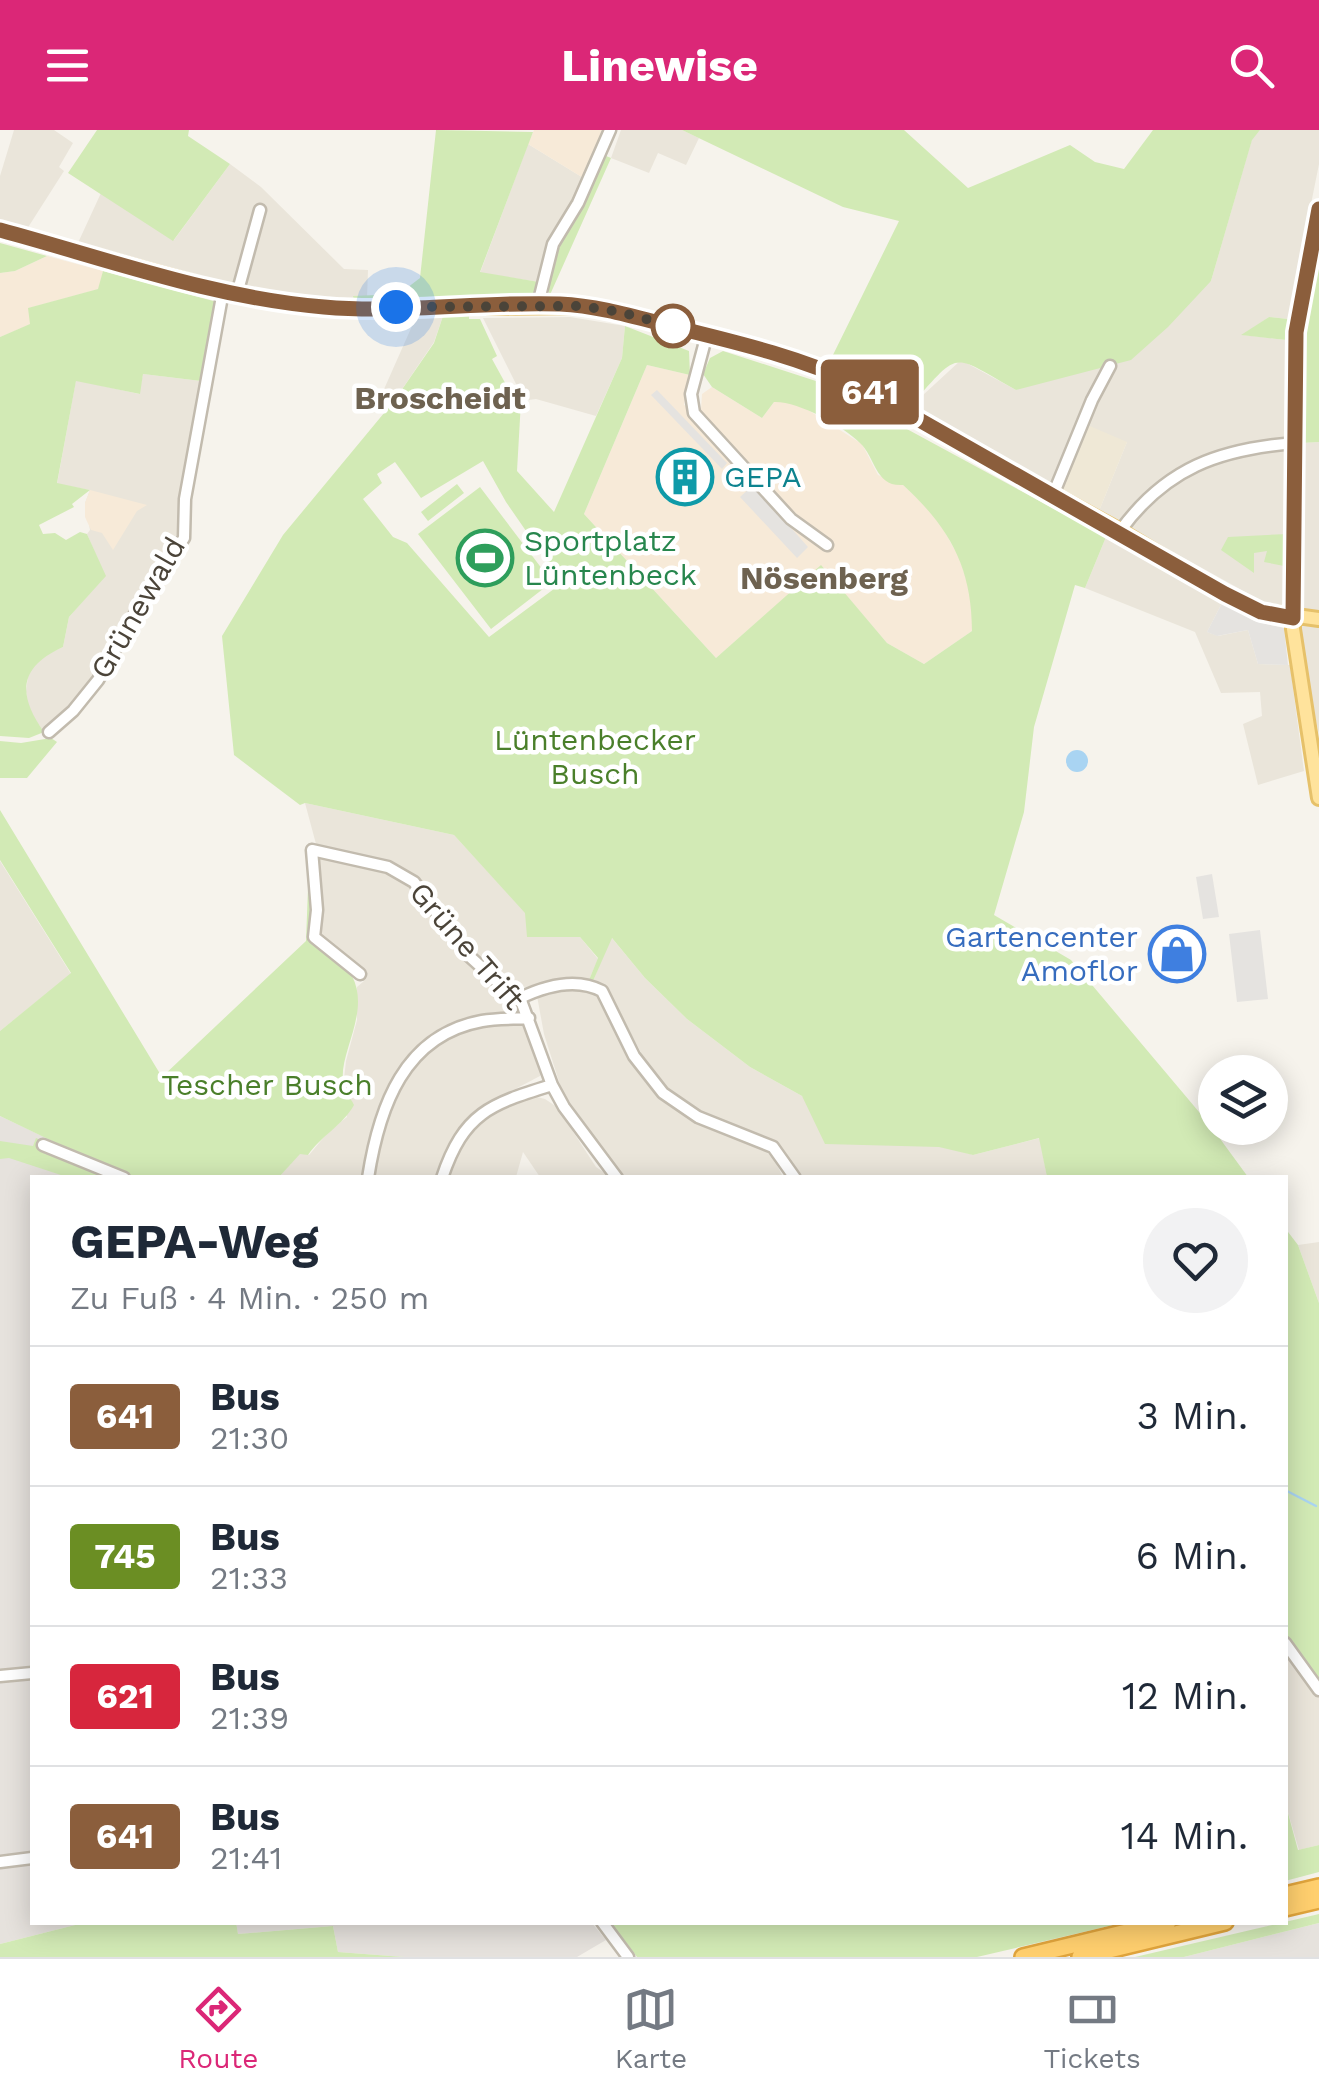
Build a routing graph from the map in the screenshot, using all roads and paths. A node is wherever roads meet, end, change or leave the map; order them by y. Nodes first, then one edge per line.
1 (610, 130) edge
2 (1319, 209) edge
3 (260, 210) dead end
4 (0, 230) edge
5 (230, 292) junction
6 (538, 304) junction
7 (707, 334) junction
8 (1110, 366) dead end
9 (1295, 443) junction
10 (1053, 495) junction
11 (1120, 532) junction
12 (827, 545) dead end
13 (1293, 618) junction
14 (1319, 619) edge
15 (49, 732) dead end
16 (1319, 798) edge
17 (360, 974) dead end
18 (520, 998) junction
19 (529, 1018) junction
20 (552, 1084) junction
21 (44, 1145) dead end
22 (117, 1175) edge
23 (369, 1175) edge
24 (443, 1175) edge
25 (615, 1175) edge
26 (793, 1175) edge
27 (1288, 1647) edge
28 (30, 1673) edge
29 (0, 1676) edge
30 (1319, 1690) edge
31 (30, 1858) edge
32 (0, 1862) edge
33 (1319, 1887) edge
34 (1288, 1894) edge
35 (1319, 1900) edge
36 (1288, 1907) edge
37 (604, 1925) edge
38 (1156, 1925) edge
39 (1213, 1925) edge
40 (628, 1957) edge
41 (1023, 1957) edge
42 (1080, 1957) edge

1 - 6 street
2 - 9 main road
3 - 5 street, Grünewald
4 - 5 main road
5 - 6 main road
5 - 15 street, Grünewald
6 - 7 main road
7 - 10 main road
7 - 12 street
8 - 10 street
9 - 11 street
9 - 13 main road
10 - 11 main road
11 - 13 main road
13 - 14 main road
13 - 16 main road
17 - 18 street, Grüne Trift
18 - 19 street, Grüne Trift
18 - 26 street
19 - 20 street, Grüne Trift
19 - 23 street
20 - 24 street
20 - 25 street, Grüne Trift
21 - 22 street
27 - 30 street
28 - 29 street
31 - 32 street
33 - 34 highway
35 - 36 highway
37 - 40 street
38 - 41 highway
39 - 42 highway

